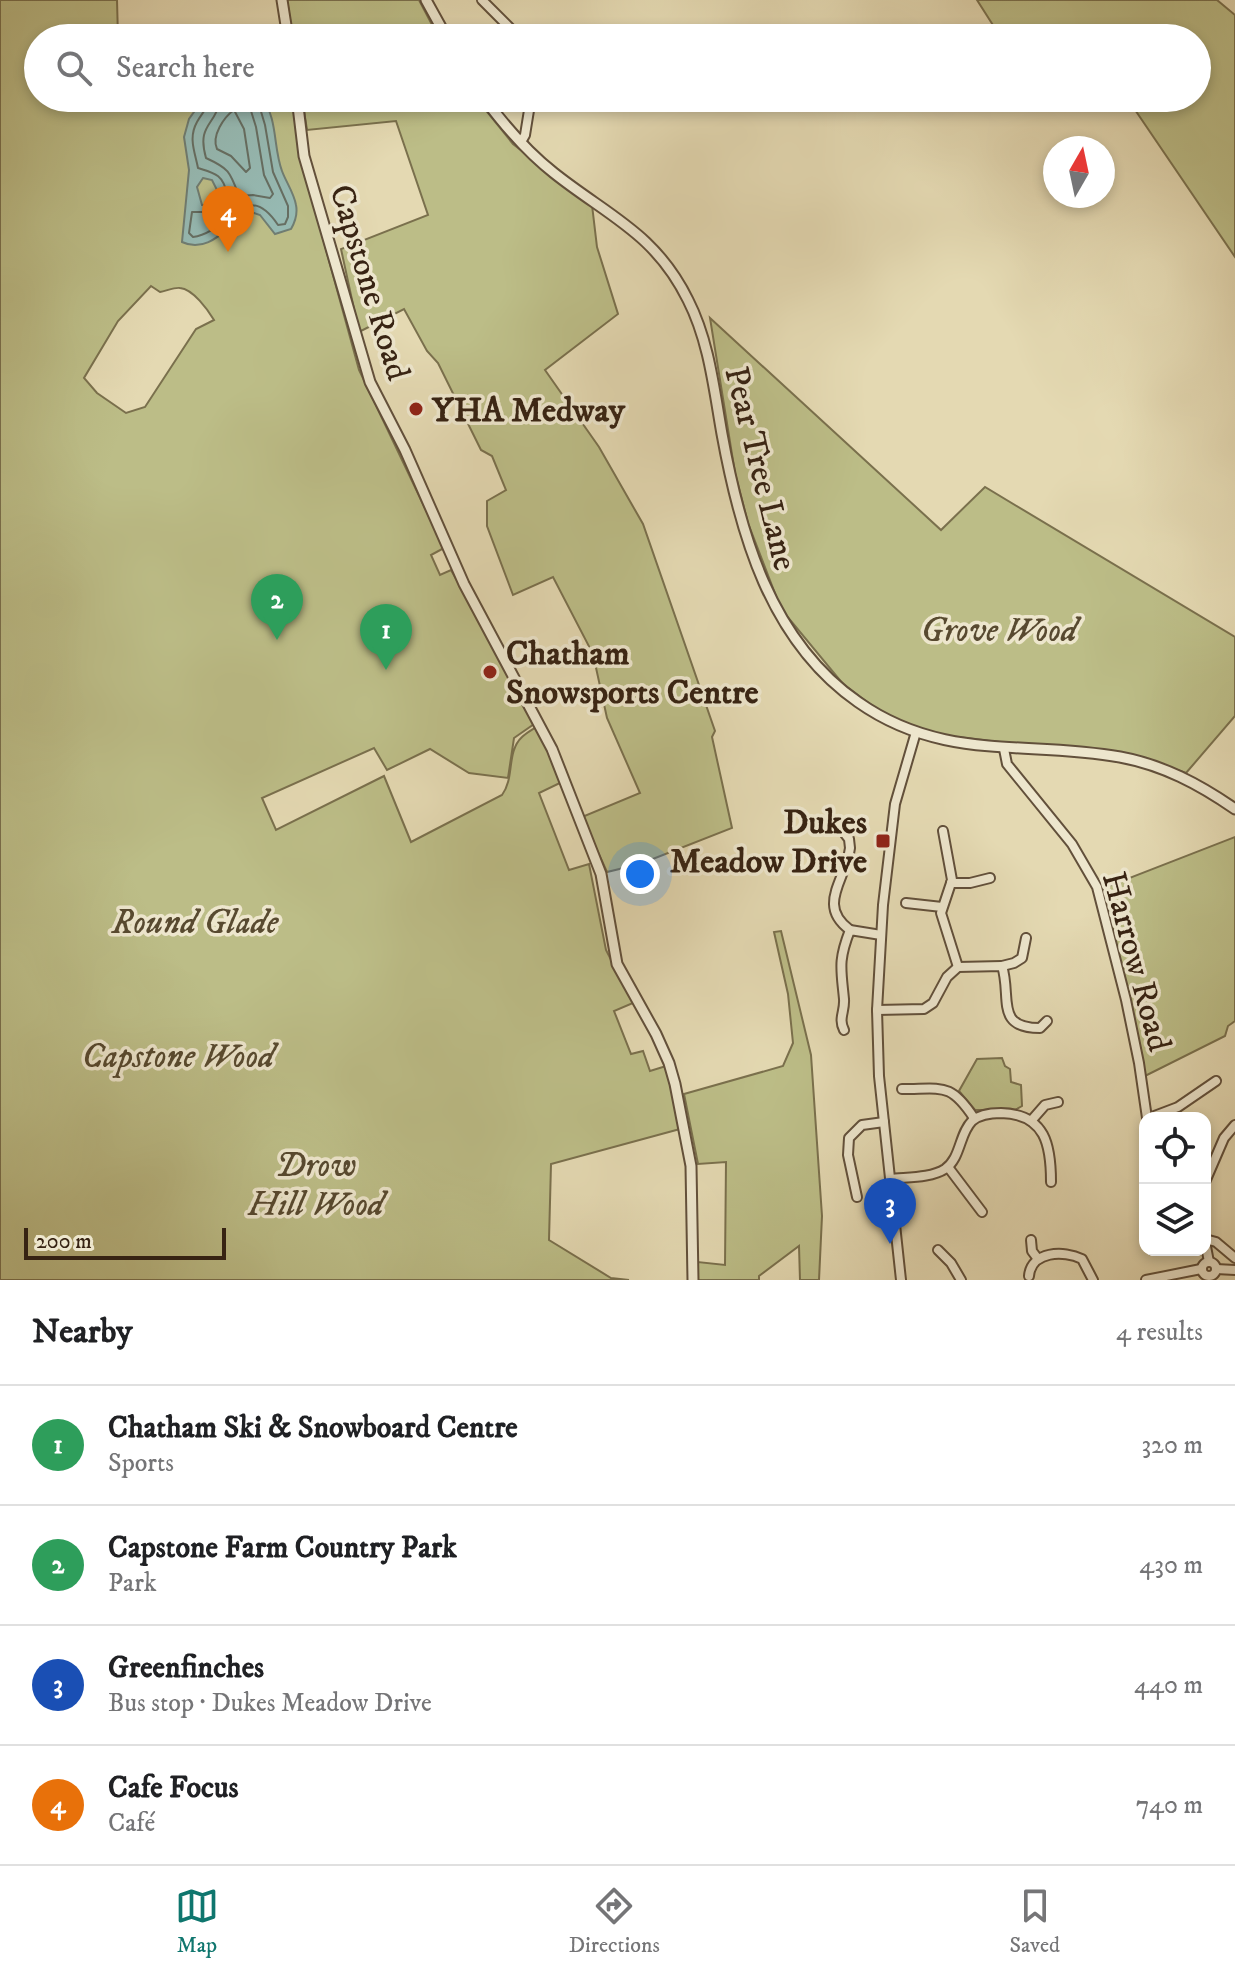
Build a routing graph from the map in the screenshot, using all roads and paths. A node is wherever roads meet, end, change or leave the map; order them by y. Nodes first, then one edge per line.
1 (282, 0) edge
2 (426, 0) edge
3 (482, 0) edge
4 (286, 24) edge
5 (439, 24) edge
6 (506, 24) edge
7 (299, 112) edge
8 (496, 112) edge
9 (529, 112) edge
10 (521, 142) junction
11 (916, 732) junction
12 (1004, 749) junction
13 (1235, 809) edge
14 (839, 826) dead end
15 (943, 831) dead end
16 (990, 878) dead end
17 (951, 883) junction
18 (906, 903) dead end
19 (942, 907) junction
20 (850, 930) junction
21 (881, 935) junction
22 (1026, 938) dead end
23 (1002, 966) junction
24 (958, 967) junction
25 (877, 1010) junction
26 (829, 1019) dead end
27 (840, 1021) junction
28 (1047, 1021) dead end
29 (844, 1030) dead end
30 (1216, 1081) dead end
31 (902, 1089) dead end
32 (1058, 1102) dead end
33 (1147, 1112) edge
34 (1164, 1112) edge
35 (974, 1118) junction
36 (1031, 1121) junction
37 (884, 1122) junction
38 (1235, 1125) edge
39 (948, 1167) junction
40 (1211, 1168) edge
41 (890, 1179) junction
42 (1051, 1182) dead end
43 (857, 1197) dead end
44 (982, 1212) dead end
45 (1031, 1240) dead end
46 (1211, 1241) edge
47 (938, 1250) dead end
48 (1205, 1256) edge
49 (1235, 1258) edge
50 (1038, 1259) junction
51 (1205, 1265) junction
52 (1216, 1269) junction
53 (1235, 1270) edge
54 (1029, 1276) dead end
55 (1208, 1278) edge
56 (693, 1280) edge
57 (899, 1280) edge
58 (961, 1280) edge
59 (1093, 1280) edge
60 (1146, 1280) edge

1 - 4 street
2 - 5 street
3 - 6 street
7 - 56 street, Capstone Road
8 - 10 street, Pear Tree Lane
9 - 10 street
10 - 11 street, Pear Tree Lane
11 - 12 street, Pear Tree Lane
11 - 21 street
12 - 13 street, Pear Tree Lane
12 - 33 street, Harrow Road
14 - 20 street
15 - 17 street
16 - 17 street
17 - 19 street
18 - 19 street
19 - 24 street
20 - 21 street
20 - 27 street
21 - 25 street
22 - 23 street
23 - 24 street
23 - 28 street
24 - 25 street
25 - 37 street
26 - 27 street
27 - 29 street
30 - 34 street
31 - 35 street
32 - 36 street
35 - 36 street
35 - 39 street
36 - 42 street
37 - 41 street
37 - 43 street
38 - 40 street
39 - 41 street
39 - 44 street
41 - 57 street
45 - 50 street
46 - 49 street
47 - 58 street
48 - 51 street
50 - 54 street
50 - 59 street
51 - 52 street
51 - 55 street
51 - 60 street
52 - 53 street
52 - 55 street

